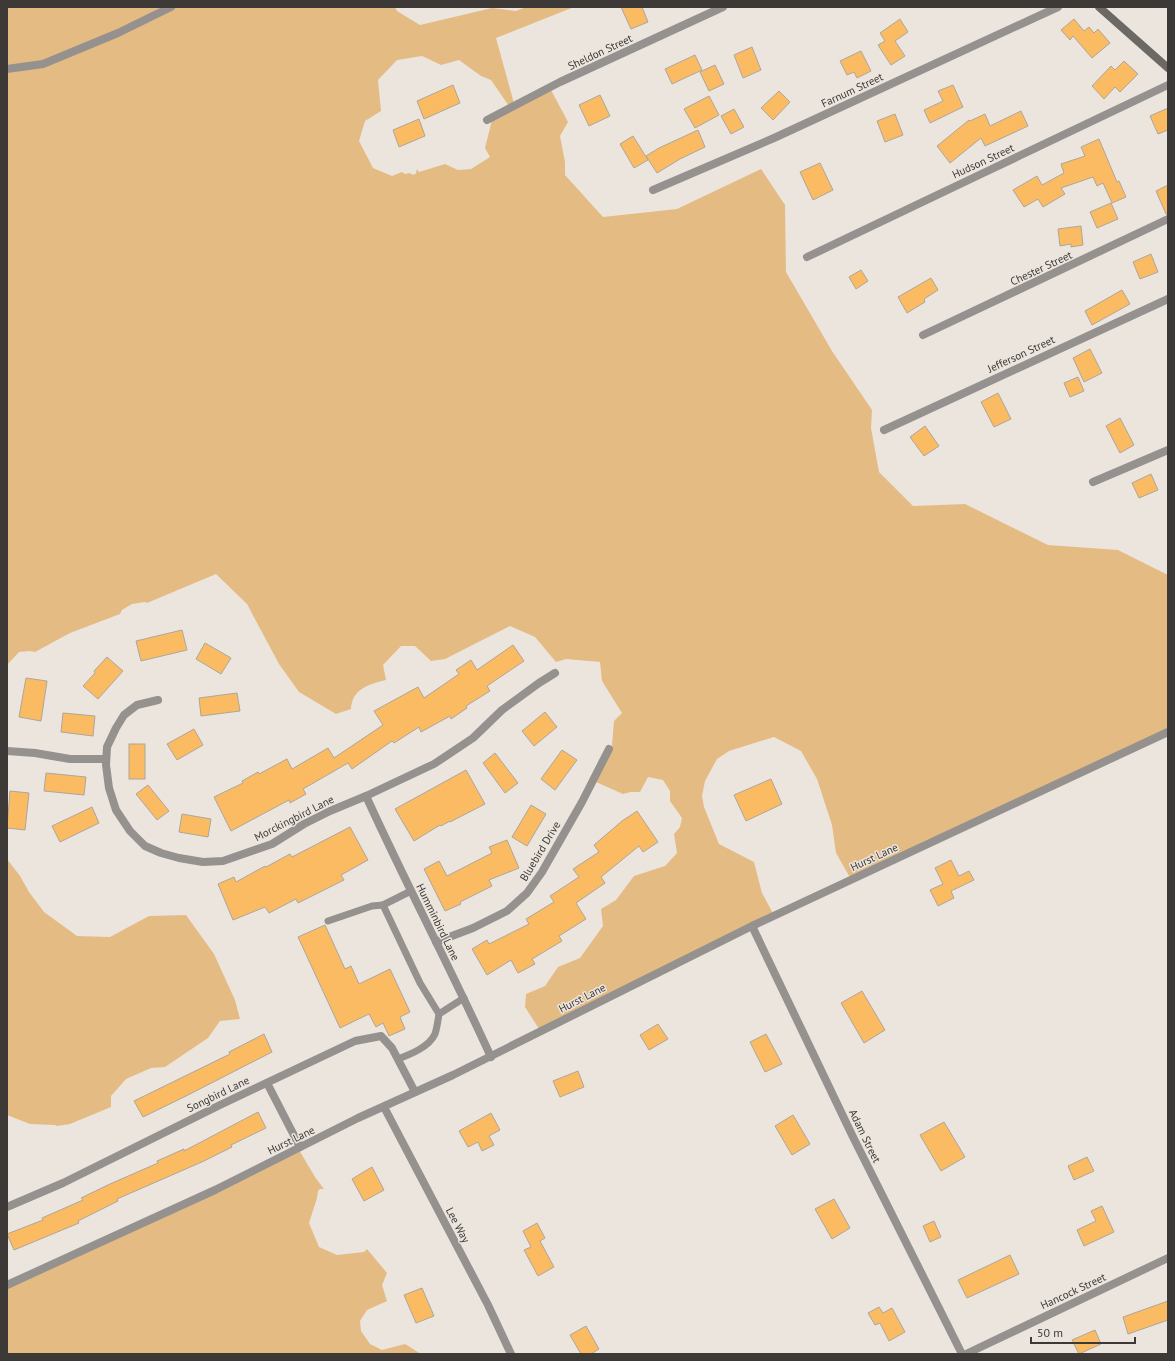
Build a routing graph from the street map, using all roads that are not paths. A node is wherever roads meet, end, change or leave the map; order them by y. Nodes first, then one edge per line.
1 (171, 7) edge
2 (723, 7) edge
3 (1058, 7) edge
4 (1099, 7) edge
5 (1168, 68) edge
6 (7, 69) edge
7 (1168, 85) edge
8 (487, 120) dead end
9 (653, 190) dead end
10 (1168, 220) edge
11 (807, 257) dead end
12 (1168, 300) edge
13 (923, 336) dead end
14 (884, 430) dead end
15 (1168, 450) edge
16 (1092, 482) dead end
17 (555, 673) dead end
18 (158, 700) dead end
19 (1168, 732) edge
20 (609, 749) dead end
21 (7, 751) edge
22 (106, 759) junction
23 (366, 796) junction
24 (411, 891) junction
25 (383, 905) junction
26 (328, 920) dead end
27 (752, 926) junction
28 (436, 942) junction
29 (464, 998) junction
30 (439, 1014) junction
31 (491, 1056) junction
32 (398, 1059) junction
33 (267, 1083) junction
34 (415, 1092) junction
35 (384, 1107) junction
36 (300, 1147) junction
37 (7, 1207) edge
38 (1168, 1258) edge
39 (7, 1285) edge
40 (512, 1354) edge
41 (962, 1354) edge
42 (966, 1354) edge

1 - 6 street
2 - 8 street, Sheldon Street
3 - 9 street, Farnum Street
4 - 5 main road
7 - 11 street, Hudson Street
10 - 13 street, Chester Street
12 - 14 street, Jefferson Street
15 - 16 street
17 - 23 street, Morckingbird Lane
18 - 22 street, Morckingbird Lane
19 - 27 street, Hurst Lane
20 - 28 street, Bluebird Drive
21 - 22 street
22 - 23 street, Morckingbird Lane
23 - 24 street, Humminbird Lane
24 - 25 lane
24 - 28 street, Humminbird Lane
25 - 26 lane
25 - 30 lane
27 - 31 street, Hurst Lane
27 - 41 street, Adam Street
28 - 29 street, Humminbird Lane
29 - 30 lane
29 - 31 street, Humminbird Lane
30 - 32 lane
31 - 34 street, Hurst Lane
32 - 33 street, Songbird Lane
32 - 34 street, Songbird Lane
33 - 36 street
33 - 37 street, Songbird Lane
34 - 35 street, Hurst Lane
35 - 36 street, Hurst Lane
35 - 40 street, Lee Way
36 - 39 street, Hurst Lane
38 - 42 street, Hancock Street

